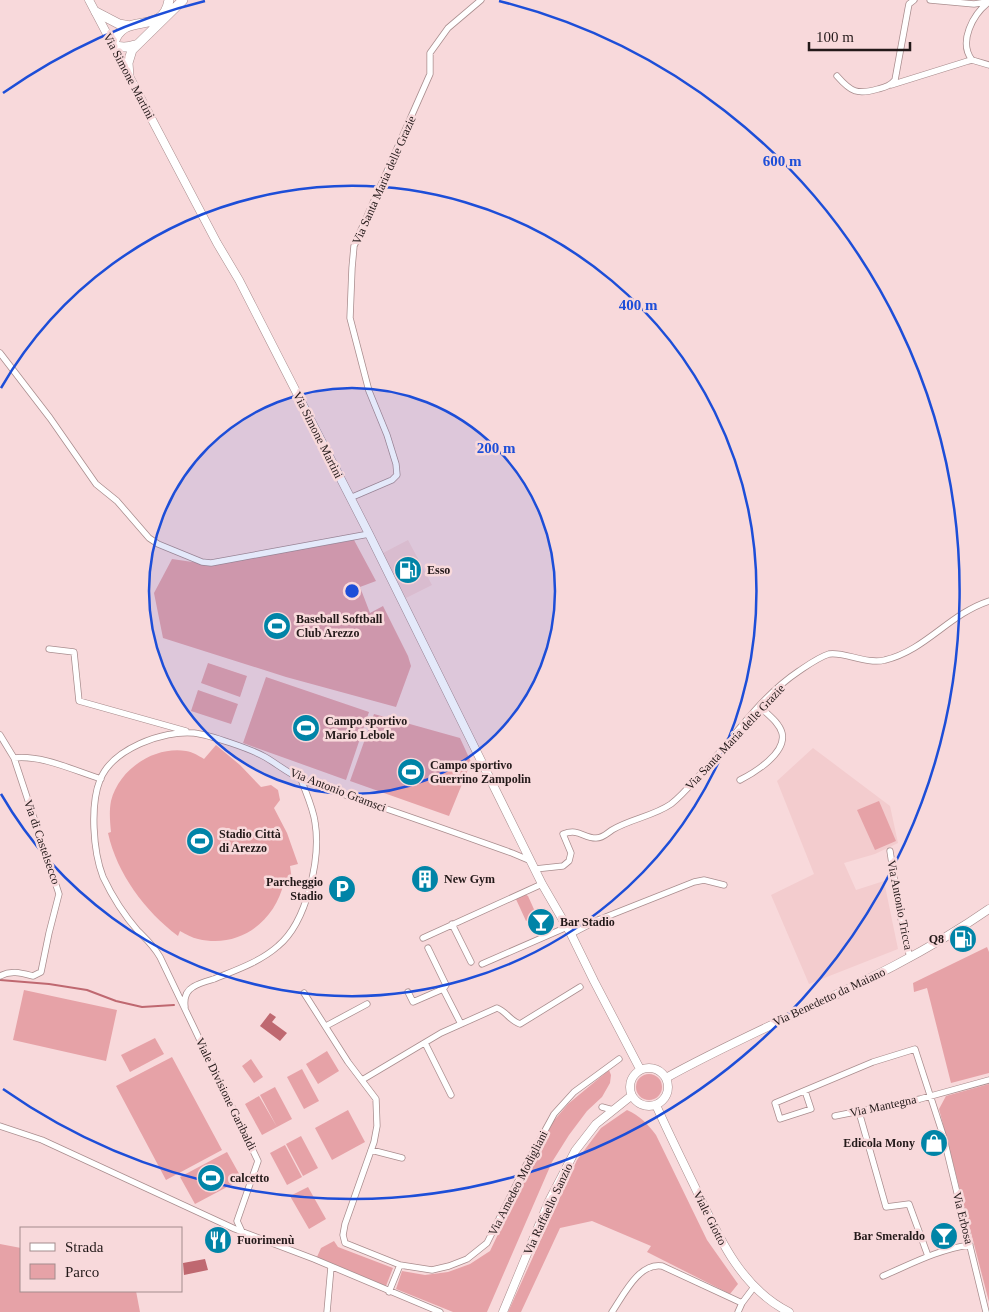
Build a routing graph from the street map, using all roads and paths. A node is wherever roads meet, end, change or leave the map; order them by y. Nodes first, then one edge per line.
1 (89, 0) edge
2 (169, 0) edge
3 (183, 0) edge
4 (482, 0) edge
5 (914, 0) edge
6 (930, 0) edge
7 (989, 1) edge
8 (96, 12) junction
9 (130, 26) junction
10 (113, 45) junction
11 (136, 45) junction
12 (972, 60) junction
13 (989, 65) edge
14 (129, 76) junction
15 (836, 76) dead end
16 (891, 86) junction
17 (0, 353) edge
18 (350, 498) junction
19 (369, 534) junction
20 (989, 600) edge
21 (49, 650) dead end
22 (759, 706) junction
23 (193, 733) junction
24 (0, 735) edge
25 (14, 758) junction
26 (101, 779) junction
27 (301, 779) junction
28 (740, 780) dead end
29 (890, 851) dead end
30 (531, 861) junction
31 (535, 869) junction
32 (542, 884) junction
33 (724, 885) dead end
34 (989, 909) edge
35 (452, 924) junction
36 (569, 930) junction
37 (423, 938) dead end
38 (428, 948) dead end
39 (910, 958) junction
40 (471, 962) dead end
41 (482, 964) dead end
42 (0, 976) edge
43 (580, 987) dead end
44 (443, 989) junction
45 (408, 992) dead end
46 (304, 993) dead end
47 (368, 1004) dead end
48 (186, 1014) junction
49 (461, 1024) junction
50 (326, 1026) junction
51 (425, 1043) junction
52 (619, 1059) dead end
53 (640, 1069) junction
54 (666, 1078) junction
55 (362, 1080) junction
56 (989, 1080) edge
57 (804, 1091) junction
58 (451, 1095) dead end
59 (631, 1096) junction
60 (930, 1096) junction
61 (656, 1105) junction
62 (602, 1107) dead end
63 (613, 1110) junction
64 (859, 1112) junction
65 (835, 1116) dead end
66 (0, 1126) edge
67 (371, 1150) junction
68 (402, 1158) dead end
69 (237, 1221) junction
70 (223, 1224) junction
71 (242, 1232) junction
72 (970, 1245) junction
73 (928, 1256) junction
74 (400, 1265) junction
75 (332, 1267) junction
76 (883, 1276) dead end
77 (754, 1287) junction
78 (389, 1292) junction
79 (742, 1303) junction
80 (327, 1312) edge
81 (440, 1312) edge
82 (503, 1312) edge
83 (612, 1312) edge
84 (738, 1312) edge
85 (789, 1312) edge
86 (986, 1312) edge

1 - 8 street, Via Simone Martini
2 - 9 main road
3 - 11 main road
4 - 18 street, Via Santa Maria delle Grazie
5 - 16 street
6 - 7 street
7 - 12 street
8 - 9 main road
8 - 10 street, Via Simone Martini
9 - 10 main road
10 - 11 main road
10 - 14 street, Via Simone Martini
11 - 14 main road
12 - 13 street
12 - 16 street
14 - 18 street, Via Simone Martini
15 - 16 street
17 - 19 street
18 - 19 street, Via Simone Martini
19 - 30 street, Via Simone Martini
20 - 22 street, Via Santa Maria delle Grazie
21 - 23 street
22 - 28 street
22 - 31 street, Via Santa Maria delle Grazie
23 - 26 street, Via Antonio Gramsci
23 - 27 street, Via Antonio Gramsci
24 - 25 street, Via di Castelsecco
25 - 26 street
25 - 42 street, Via di Castelsecco
26 - 48 street, Viale Divisione Garibaldi
27 - 30 street, Via Antonio Gramsci
27 - 48 street
29 - 39 street, Via Antonio Tricca
30 - 31 street
31 - 32 street
32 - 35 street
32 - 36 street
33 - 36 street
34 - 39 street, Via Benedetto da Maiano
35 - 37 street
35 - 40 street
36 - 41 street
36 - 53 street
38 - 44 street
39 - 54 street, Via Benedetto da Maiano
43 - 49 street
44 - 45 street
44 - 49 street
46 - 50 street
47 - 50 street
48 - 69 street, Viale Divisione Garibaldi
49 - 51 street
50 - 55 street
51 - 55 street
51 - 58 street
52 - 74 street, Via Amedeo Modigliani
53 - 54 street
53 - 59 street
54 - 61 street
55 - 67 street
56 - 60 street, Via Mantegna
57 - 57 street
57 - 60 street, Via Erbosa
59 - 61 street
59 - 63 street, Via Raffaello Sanzio
60 - 64 street, Via Mantegna
60 - 72 street, Via Erbosa
61 - 77 street, Viale Giotto
62 - 63 street
63 - 82 street, Via Raffaello Sanzio
64 - 65 street, Via Mantegna
64 - 73 street
66 - 70 street
67 - 68 street
67 - 74 street, Via Amedeo Modigliani
69 - 70 street
69 - 71 street
70 - 71 street
71 - 75 street
72 - 73 street
72 - 86 street, Via Erbosa
73 - 76 street
74 - 78 street
75 - 78 street
75 - 80 street
77 - 79 street
77 - 85 street, Viale Giotto
78 - 81 street
79 - 83 street
79 - 84 street

